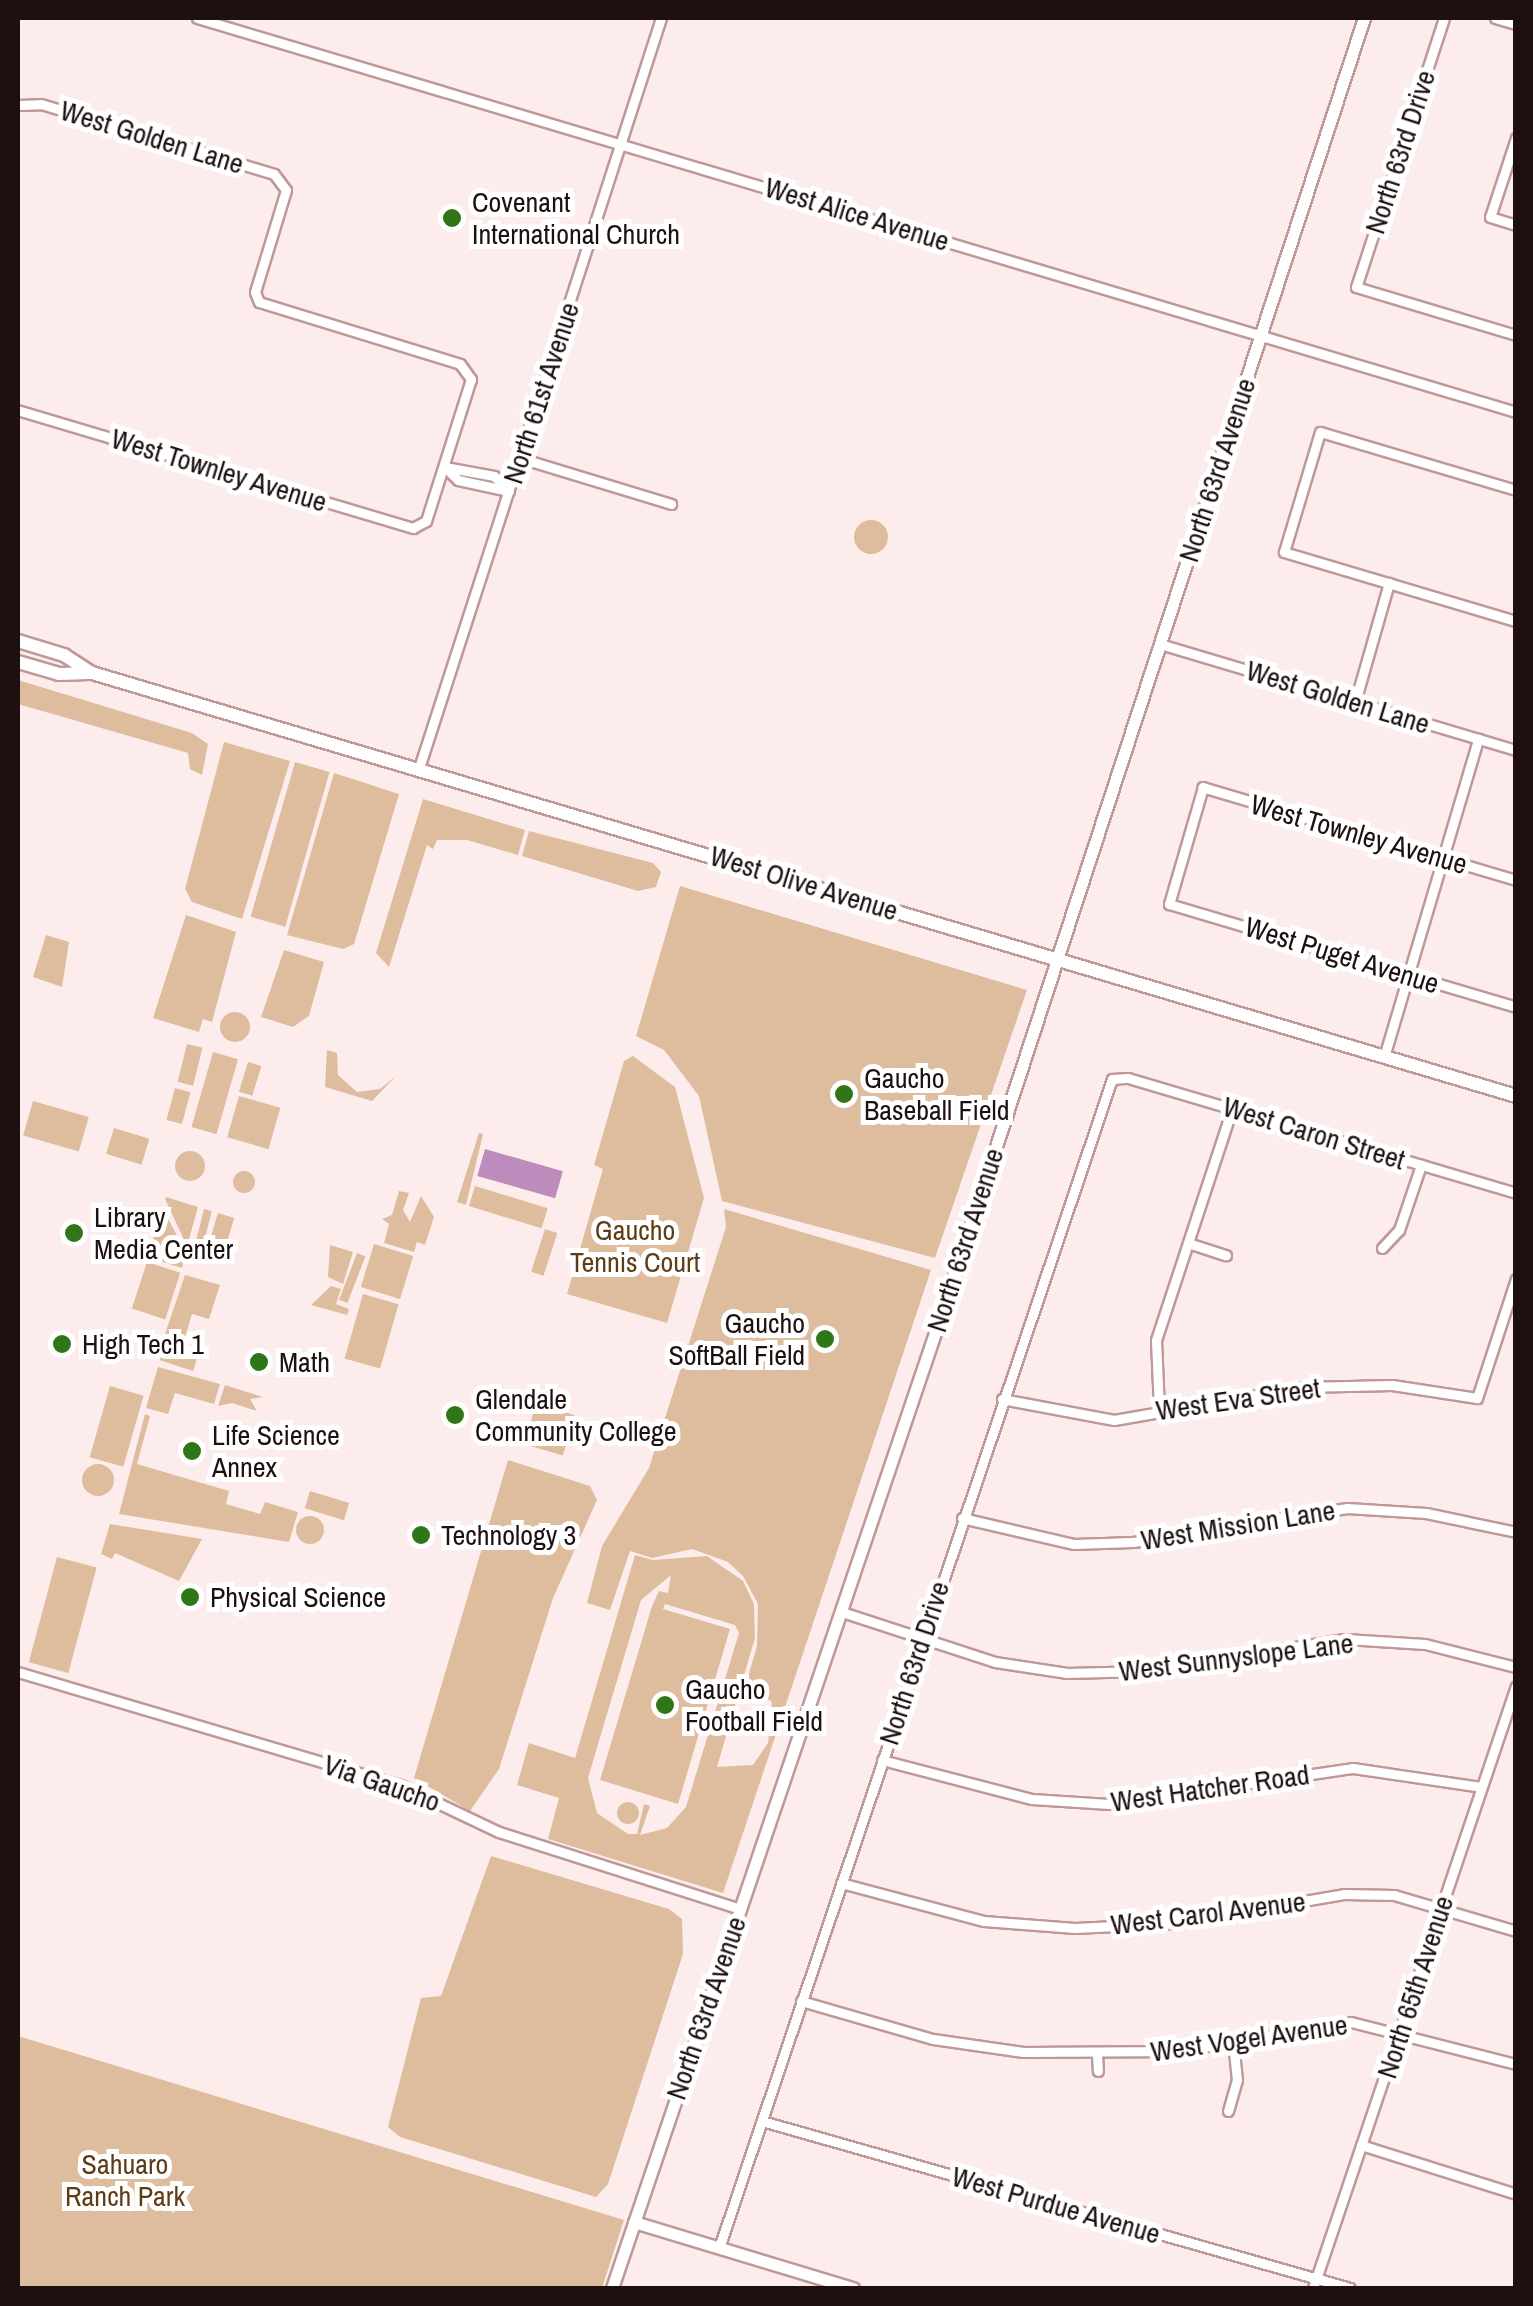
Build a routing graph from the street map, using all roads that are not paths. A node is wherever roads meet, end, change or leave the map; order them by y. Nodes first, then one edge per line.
1 (198, 18) edge
2 (661, 18) edge
3 (1364, 18) edge
4 (1444, 18) edge
5 (1496, 18) edge
6 (1516, 24) edge
7 (18, 104) edge
8 (1516, 138) edge
9 (621, 144) junction
10 (1516, 225) edge
11 (1262, 335) junction
12 (1516, 335) edge
13 (18, 410) edge
14 (1516, 412) edge
15 (520, 458) junction
16 (444, 467) junction
17 (1516, 490) edge
18 (509, 491) junction
19 (671, 504) dead end
20 (1390, 584) junction
21 (1516, 621) edge
22 (18, 641) edge
23 (1160, 644) junction
24 (18, 662) edge
25 (92, 672) junction
26 (1355, 702) junction
27 (1478, 739) junction
28 (1516, 750) edge
29 (419, 768) junction
30 (1442, 858) junction
31 (1516, 880) edge
32 (1168, 904) joint
33 (1058, 959) junction
34 (1408, 975) junction
35 (1516, 1007) edge
36 (1384, 1057) junction
37 (1112, 1079) joint
38 (1516, 1096) edge
39 (1232, 1109) junction
40 (1420, 1165) junction
41 (1516, 1193) edge
42 (1188, 1243) junction
43 (1382, 1248) dead end
44 (1226, 1255) dead end
45 (1516, 1279) edge
46 (1002, 1399) junction
47 (1159, 1409) junction
48 (962, 1518) junction
49 (1516, 1532) edge
50 (842, 1612) junction
51 (922, 1640) junction
52 (1516, 1667) edge
53 (18, 1672) edge
54 (1516, 1686) edge
55 (882, 1760) junction
56 (1481, 1787) junction
57 (840, 1883) junction
58 (740, 1908) junction
59 (1441, 1908) junction
60 (1516, 1931) edge
61 (801, 2001) junction
62 (1402, 2030) junction
63 (1233, 2043) junction
64 (1097, 2054) junction
65 (1516, 2064) edge
66 (1098, 2072) dead end
67 (1228, 2111) dead end
68 (762, 2121) junction
69 (1361, 2145) junction
70 (1516, 2194) edge
71 (634, 2222) junction
72 (720, 2248) junction
73 (1315, 2284) edge
74 (612, 2288) edge
75 (853, 2288) edge
76 (1350, 2288) edge

1 - 9 street, West Alice Avenue
2 - 9 street, North 61st Avenue
3 - 11 street, North 63rd Avenue
4 - 12 street, North 63rd Drive
5 - 6 street
7 - 16 street, West Golden Lane
8 - 10 street
9 - 11 street, West Alice Avenue
9 - 15 street, North 61st Avenue
11 - 14 street, West Alice Avenue
11 - 23 street, North 63rd Avenue
13 - 16 street, West Townley Avenue
15 - 18 street, North 61st Avenue
15 - 19 street
16 - 18 street
17 - 20 street
18 - 29 street, North 61st Avenue
20 - 21 street
20 - 26 street
22 - 25 main road, West Olive Avenue
23 - 26 street, West Golden Lane
23 - 33 street, North 63rd Avenue
24 - 25 main road, West Olive Avenue
25 - 29 main road, West Olive Avenue
26 - 27 street, West Golden Lane
27 - 28 street, West Golden Lane
27 - 30 street
29 - 33 main road, West Olive Avenue
30 - 31 street, West Townley Avenue
30 - 32 street, West Townley Avenue
30 - 34 street
32 - 34 street, West Puget Avenue
33 - 36 main road, West Olive Avenue
33 - 50 street, North 63rd Avenue
34 - 35 street, West Puget Avenue
34 - 36 street
36 - 38 main road, West Olive Avenue
37 - 39 street, West Caron Street
37 - 46 street, North 63rd Drive
39 - 40 street, West Caron Street
39 - 42 street
40 - 41 street, West Caron Street
40 - 43 street
42 - 44 street
42 - 47 street
45 - 47 street, West Eva Street
46 - 47 street, West Eva Street
46 - 48 street, North 63rd Drive
48 - 49 street, West Mission Lane
48 - 51 street, North 63rd Drive
50 - 51 street, West Sunnyslope Lane
50 - 58 street, North 63rd Avenue
51 - 52 street, West Sunnyslope Lane
51 - 55 street, North 63rd Drive
53 - 58 street, Via Gaucho
54 - 56 street, North 65th Avenue
55 - 56 street, West Hatcher Road
55 - 57 street, North 63rd Drive
56 - 59 street, North 65th Avenue
57 - 59 street, West Carol Avenue
57 - 61 street, North 63rd Drive
58 - 71 street, North 63rd Avenue
59 - 60 street, West Carol Avenue
59 - 62 street, North 65th Avenue
61 - 64 street, West Vogel Avenue
61 - 68 street, North 63rd Drive
62 - 63 street, West Vogel Avenue
62 - 65 street, West Vogel Avenue
62 - 69 street, North 65th Avenue
63 - 64 street, West Vogel Avenue
63 - 67 street
64 - 66 street
68 - 72 street, North 63rd Drive
68 - 73 street, West Purdue Avenue
69 - 70 street
69 - 73 street, North 65th Avenue
71 - 72 street
71 - 74 street, North 63rd Avenue
72 - 75 street
73 - 76 street, West Purdue Avenue

